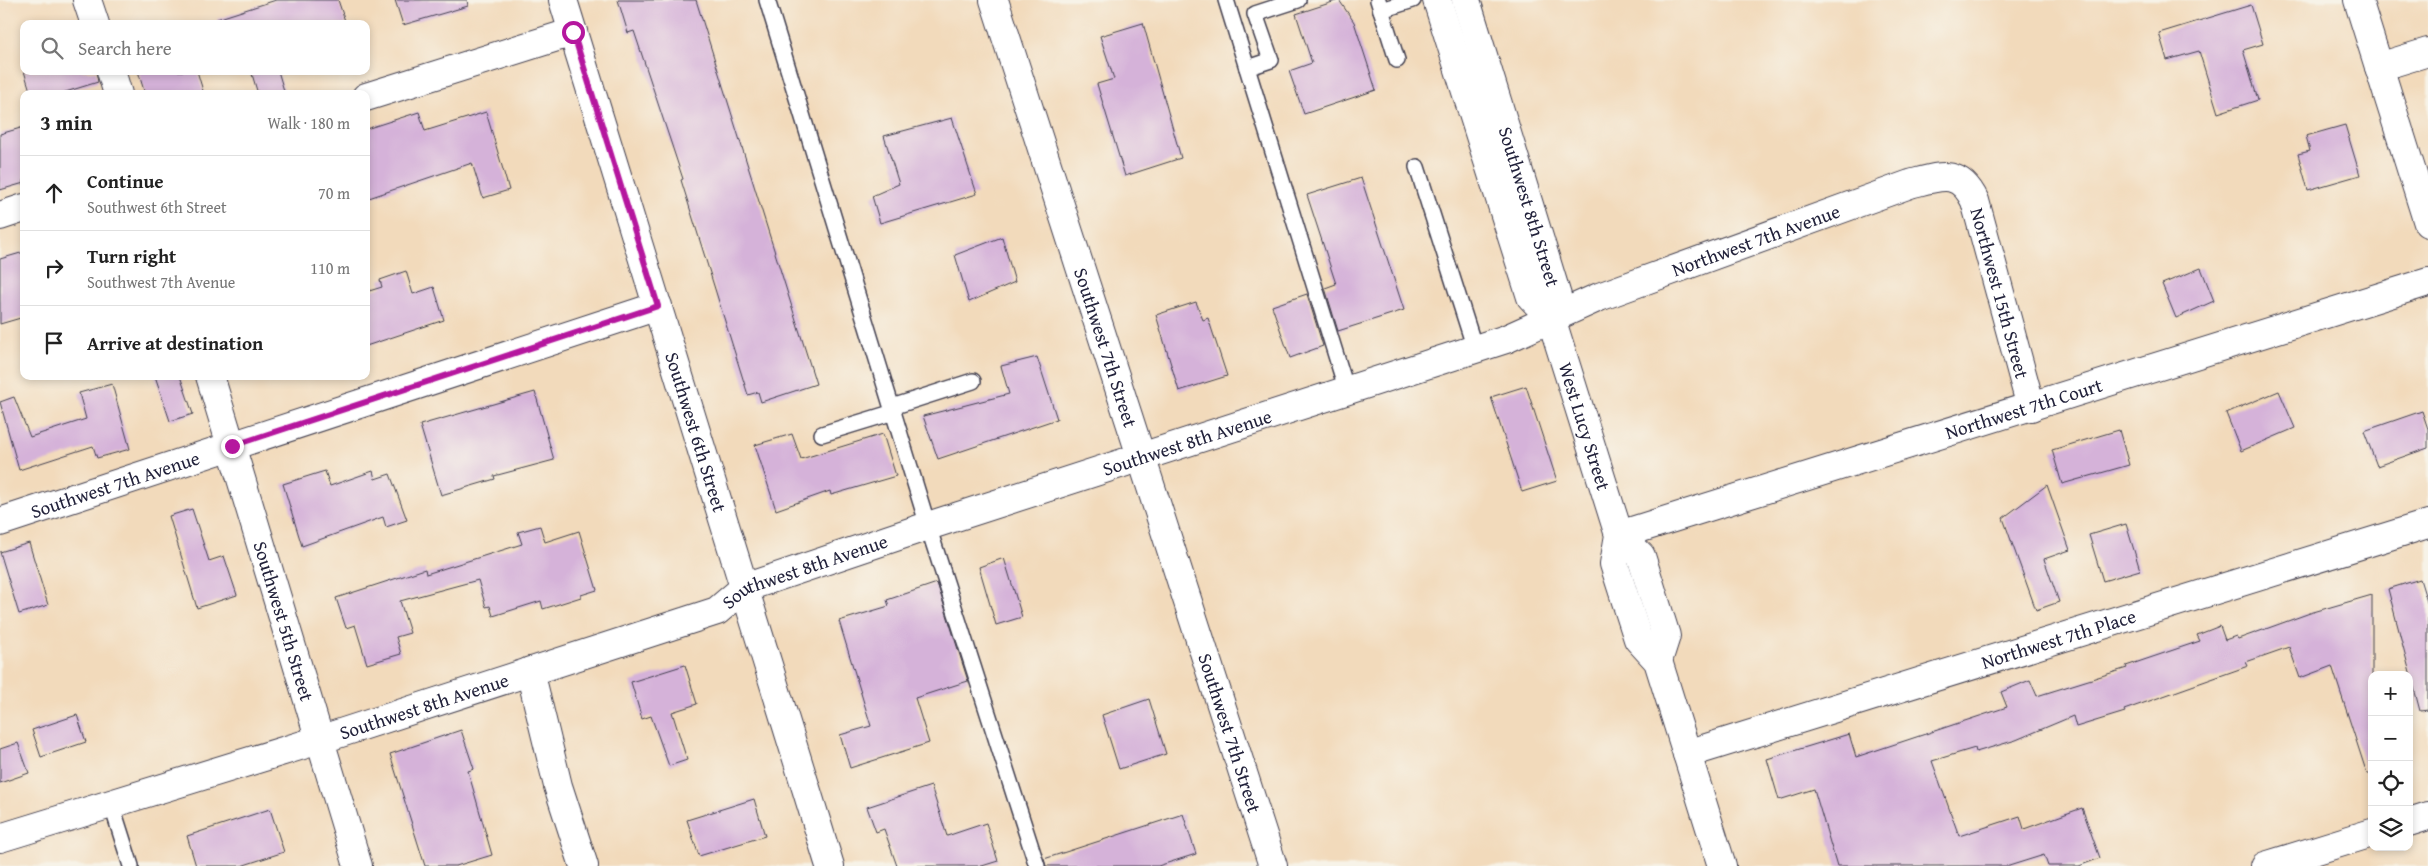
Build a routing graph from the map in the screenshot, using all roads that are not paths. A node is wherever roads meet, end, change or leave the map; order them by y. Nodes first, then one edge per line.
1 (87, 0) edge
2 (563, 0) edge
3 (766, 0) edge
4 (994, 0) edge
5 (1226, 0) edge
6 (1298, 0) edge
7 (1413, 0) edge
8 (1437, 0) edge
9 (1466, 0) edge
10 (2358, 0) edge
11 (1380, 5) edge
12 (94, 20) edge
13 (573, 32) junction
14 (2428, 52) edge
15 (1397, 60) dead end
16 (2379, 67) junction
17 (1247, 68) junction
18 (112, 75) edge
19 (117, 90) edge
20 (370, 96) edge
21 (1417, 167) dead end
22 (1962, 181) joint
23 (20, 209) edge
24 (0, 216) edge
25 (2428, 223) edge
26 (2428, 282) edge
27 (658, 306) junction
28 (1551, 318) junction
29 (1475, 349) junction
30 (211, 380) edge
31 (973, 381) dead end
32 (1347, 391) junction
33 (2031, 407) junction
34 (893, 410) junction
35 (822, 434) dead end
36 (232, 446) junction
37 (1141, 456) junction
38 (0, 522) edge
39 (2428, 524) edge
40 (928, 526) junction
41 (1618, 535) junction
42 (744, 588) junction
43 (530, 671) junction
44 (318, 740) junction
45 (1687, 754) junction
46 (111, 803) junction
47 (2428, 816) edge
48 (2413, 821) edge
49 (2368, 834) edge
50 (0, 838) edge
51 (131, 866) edge
52 (358, 866) edge
53 (584, 866) edge
54 (830, 866) edge
55 (1037, 866) edge
56 (1273, 866) edge
57 (1722, 866) edge
58 (2265, 866) edge

1 - 12 street
2 - 13 street, Southwest 6th Street
3 - 34 lane
4 - 37 street, Southwest 7th Street
5 - 17 lane
6 - 17 lane
7 - 11 lane
8 - 28 street, Southwest 8th Street
9 - 28 street, Southwest 8th Street
10 - 16 street
11 - 15 lane
13 - 20 street
13 - 27 street, Southwest 6th Street
14 - 16 street
16 - 25 street
17 - 32 lane
18 - 19 street
21 - 29 lane
22 - 28 street, Northwest 7th Avenue
22 - 33 street, Northwest 15th Street
23 - 24 street
26 - 33 street, Northwest 7th Court
27 - 36 street, Southwest 7th Avenue
27 - 42 street, Southwest 6th Street
28 - 29 street, Southwest 8th Avenue
28 - 41 street, West Lucy Street
29 - 32 street, Southwest 8th Avenue
30 - 36 street, Southwest 5th Street
31 - 34 lane
32 - 37 street, Southwest 8th Avenue
33 - 41 street, Northwest 7th Court
34 - 35 lane
34 - 40 lane
36 - 38 street, Southwest 7th Avenue
36 - 44 street, Southwest 5th Street
37 - 40 street, Southwest 8th Avenue
37 - 56 street, Southwest 7th Street
39 - 45 street, Northwest 7th Place
40 - 42 street, Southwest 8th Avenue
40 - 55 lane
41 - 45 street, West Lucy Street
42 - 43 street, Southwest 8th Avenue
42 - 54 street, Southwest 6th Street
43 - 44 street, Southwest 8th Avenue
43 - 53 street
44 - 46 street, Southwest 8th Avenue
44 - 52 street, Southwest 5th Street
45 - 57 street, West Lucy Street
46 - 50 street, Southwest 8th Avenue
46 - 51 lane
47 - 48 street
49 - 58 street

